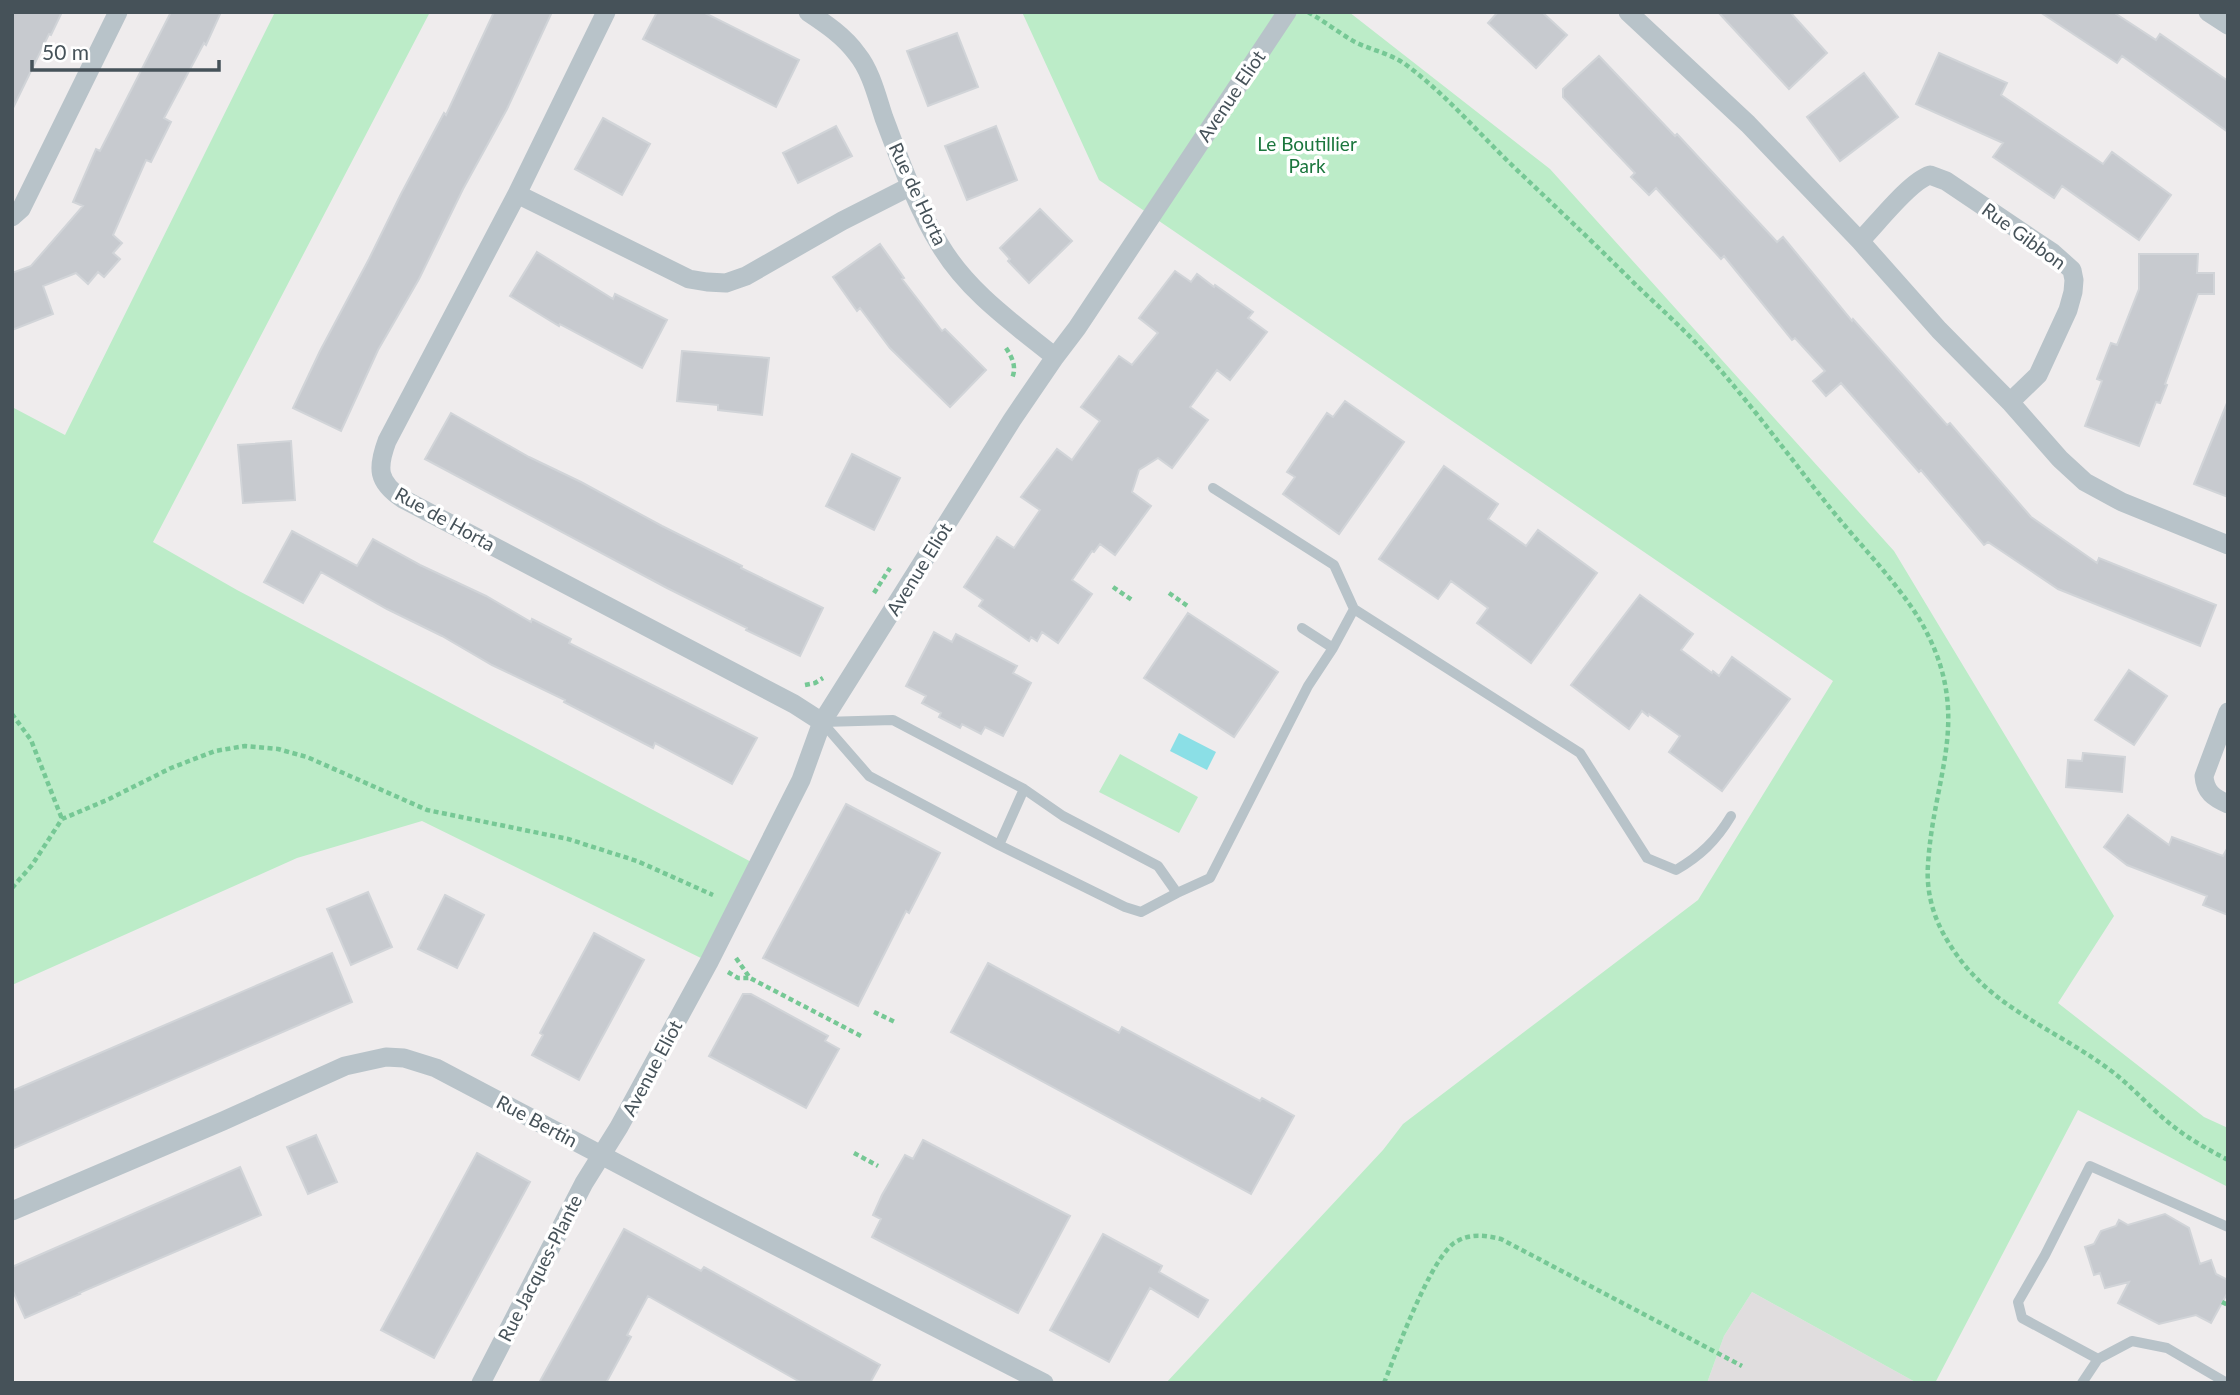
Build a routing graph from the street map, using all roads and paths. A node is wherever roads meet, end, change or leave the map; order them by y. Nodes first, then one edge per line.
1 (118, 12) edge
2 (606, 12) edge
3 (808, 12) edge
4 (1287, 12) edge
5 (1308, 12) edge
6 (1628, 12) edge
7 (2208, 12) edge
8 (2228, 25) edge
9 (911, 186) junction
10 (517, 194) junction
11 (12, 217) edge
12 (1860, 241) junction
13 (1055, 356) junction
14 (2010, 402) junction
15 (1213, 488) dead end
16 (2228, 545) edge
17 (1113, 587) dead end
18 (1170, 593) dead end
19 (1132, 600) dead end
20 (1189, 607) dead end
21 (1354, 609) junction
22 (1302, 628) dead end
23 (1333, 648) junction
24 (2228, 712) edge
25 (12, 714) edge
26 (822, 722) junction
27 (1024, 789) junction
28 (2228, 804) edge
29 (1731, 816) dead end
30 (62, 819) junction
31 (999, 845) junction
32 (12, 888) edge
33 (1177, 893) junction
34 (713, 895) dead end
35 (736, 958) dead end
36 (728, 972) dead end
37 (750, 978) junction
38 (874, 1012) dead end
39 (895, 1022) dead end
40 (862, 1036) dead end
41 (854, 1153) dead end
42 (601, 1154) junction
43 (2228, 1160) edge
44 (878, 1166) dead end
45 (12, 1210) edge
46 (2228, 1227) edge
47 (2098, 1359) junction
48 (1742, 1366) dead end
49 (2226, 1379) edge
50 (481, 1383) edge
51 (1044, 1383) edge
52 (1384, 1383) edge
53 (2082, 1383) edge

1 - 11 street
2 - 10 street, Rue de Horta
3 - 9 street, Rue de Horta
4 - 13 street, Avenue Eliot
5 - 43 path
6 - 12 street
7 - 8 street
9 - 10 street
9 - 13 street, Rue de Horta
10 - 26 street, Rue de Horta
12 - 14 street
12 - 14 street, Rue Gibbon
13 - 26 street, Avenue Eliot
14 - 16 street
15 - 21 lane
17 - 19 path
18 - 20 path
21 - 23 lane
21 - 29 lane
22 - 23 lane
23 - 33 lane
24 - 28 street
25 - 30 path
26 - 27 lane
26 - 31 lane
26 - 42 street, Avenue Eliot
27 - 31 lane
27 - 33 lane
30 - 32 path
30 - 34 path
31 - 33 lane
35 - 37 path
36 - 37 path
37 - 40 path
38 - 39 path
41 - 44 path
42 - 45 street, Rue Bertin
42 - 50 street, Rue Jacques-Plante
42 - 51 street, Rue Bertin
46 - 47 lane
47 - 49 lane
47 - 53 lane
48 - 52 path

